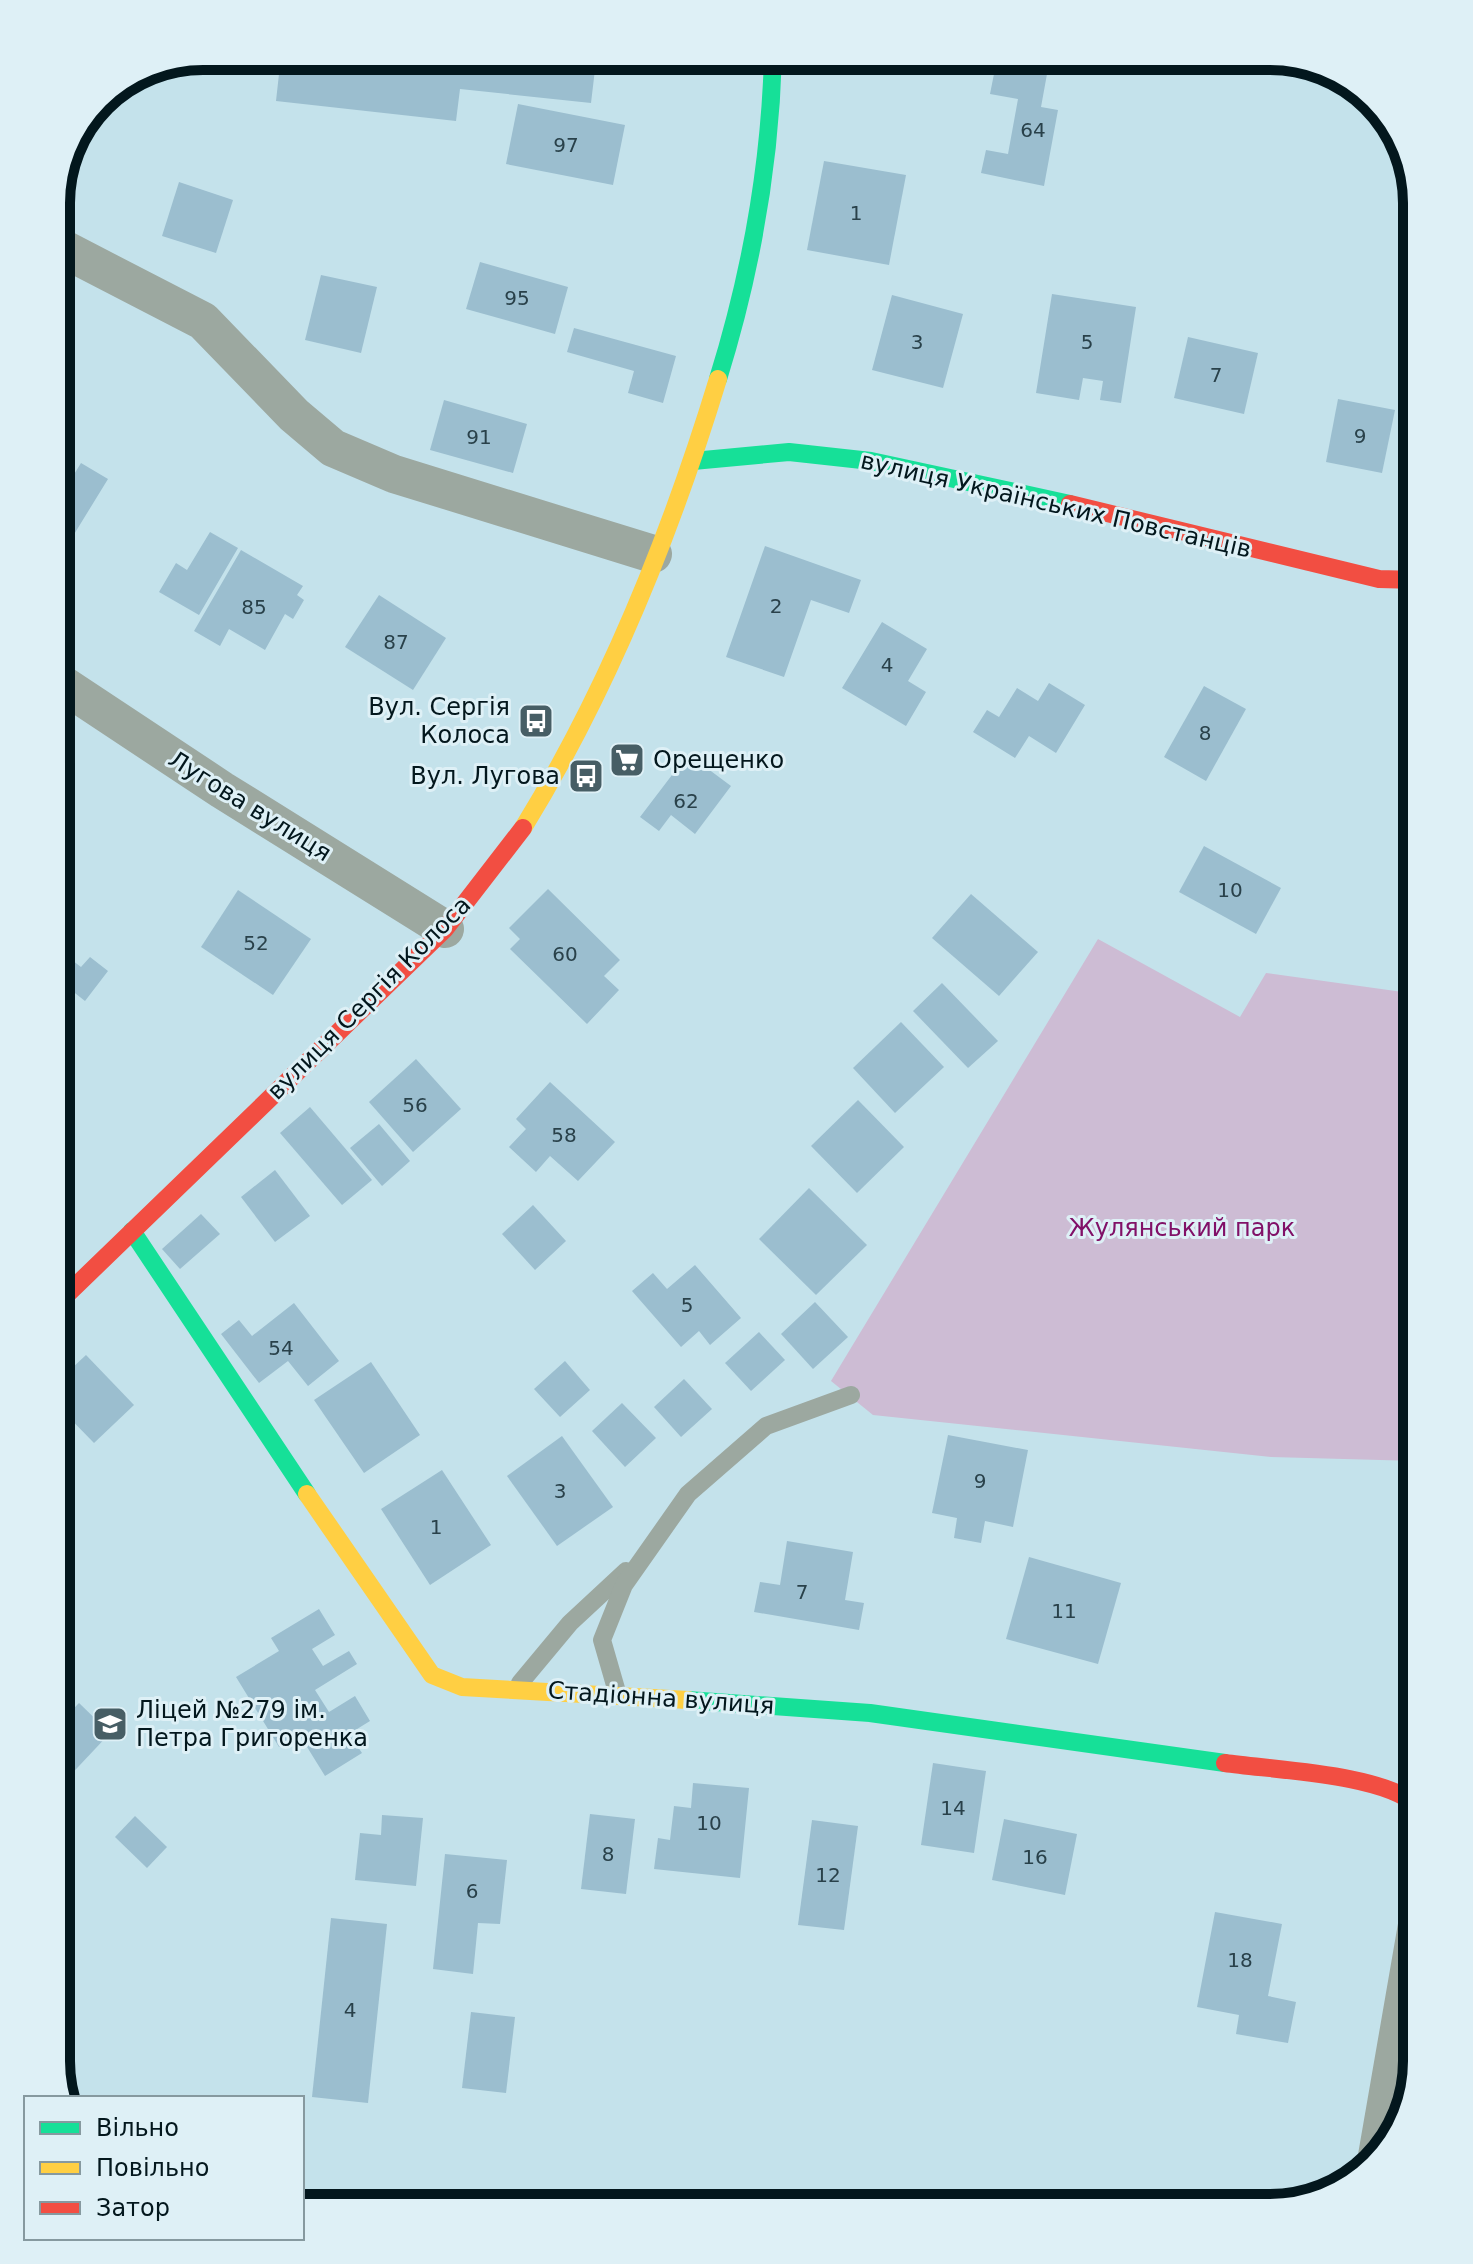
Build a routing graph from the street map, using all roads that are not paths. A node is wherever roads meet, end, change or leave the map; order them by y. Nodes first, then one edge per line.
1 (773, 70) edge
2 (70, 252) edge
3 (693, 461) junction
4 (653, 554) junction
5 (1403, 580) edge
6 (70, 689) edge
7 (445, 929) junction
8 (132, 1231) junction
9 (70, 1291) edge
10 (851, 1395) dead end
11 (646, 1553) junction
12 (515, 1689) junction
13 (618, 1695) junction
14 (1403, 1794) edge
15 (1403, 2006) edge
16 (1381, 2133) edge

1 - 3 street, вулиця Сергія Колоса
2 - 4 street
3 - 4 street, вулиця Сергія Колоса
3 - 5 street, вулиця Українських Повстанців
4 - 7 street, вулиця Сергія Колоса
6 - 7 street, Лугова вулиця
7 - 8 street, вулиця Сергія Колоса
8 - 9 street, вулиця Сергія Колоса
8 - 12 street, Стадіонна вулиця
10 - 11 lane
11 - 12 lane
11 - 13 lane
12 - 13 street, Стадіонна вулиця
13 - 14 street, Стадіонна вулиця
15 - 16 street

